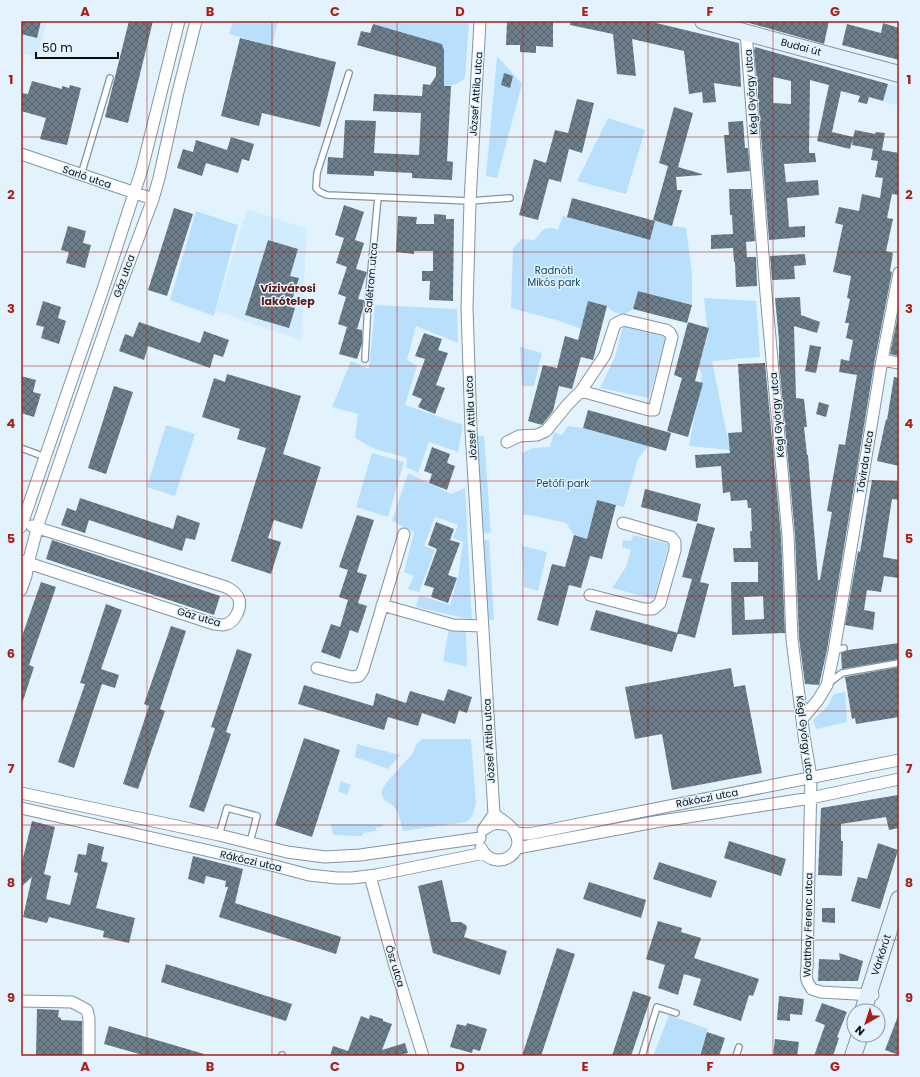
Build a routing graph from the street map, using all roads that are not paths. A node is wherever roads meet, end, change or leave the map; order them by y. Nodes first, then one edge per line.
1 (179, 21) edge
2 (196, 21) edge
3 (480, 21) edge
4 (703, 21) edge
5 (737, 27) edge
6 (349, 73) dead end
7 (899, 74) edge
8 (110, 78) dead end
9 (21, 154) edge
10 (81, 175) junction
11 (134, 193) junction
12 (378, 197) junction
13 (510, 198) dead end
14 (153, 199) junction
15 (470, 201) junction
16 (899, 273) edge
17 (365, 359) dead end
18 (882, 360) junction
19 (899, 363) edge
20 (581, 391) junction
21 (507, 442) dead end
22 (21, 448) edge
23 (45, 457) junction
24 (623, 523) dead end
25 (22, 525) edge
26 (38, 527) junction
27 (404, 534) dead end
28 (24, 562) edge
29 (21, 590) edge
30 (590, 594) dead end
31 (382, 605) junction
32 (483, 626) junction
33 (899, 663) edge
34 (317, 668) dead end
35 (827, 685) junction
36 (802, 719) junction
37 (899, 760) edge
38 (811, 777) junction
39 (899, 779) edge
40 (21, 793) edge
41 (810, 798) junction
42 (21, 808) edge
43 (494, 814) junction
44 (512, 829) junction
45 (482, 834) junction
46 (219, 835) junction
47 (250, 842) junction
48 (517, 848) junction
49 (484, 853) junction
50 (370, 876) junction
51 (899, 899) edge
52 (899, 917) edge
53 (896, 935) edge
54 (871, 995) junction
55 (21, 1001) edge
56 (867, 1003) edge
57 (870, 1003) edge
58 (676, 1013) dead end
59 (852, 1043) edge
60 (857, 1043) edge
61 (739, 1047) dead end
62 (89, 1056) edge
63 (423, 1056) edge
64 (642, 1056) edge
65 (736, 1056) edge
66 (848, 1056) edge
67 (853, 1056) edge

1 - 11 street, Gáz utca
2 - 14 street, Gáz utca
3 - 15 street, József Attila utca
4 - 5 street, Budai út
5 - 7 street, Budai út
5 - 36 street, Kégl György utca
6 - 12 lane
8 - 10 lane
9 - 10 street, Sarló utca
10 - 11 street, Sarló utca
11 - 14 street, Sarló utca
11 - 23 street, Gáz utca
12 - 15 lane
12 - 17 lane, Salétrom utca
13 - 15 lane
14 - 26 street, Gáz utca
15 - 32 street, József Attila utca
16 - 18 street, Távirda utca
18 - 19 street
18 - 35 street, Távirda utca
20 - 20 street
20 - 21 street
22 - 23 lane
23 - 25 street, Gáz utca
24 - 30 street
25 - 26 street, Gáz utca
26 - 28 street, Gáz utca
26 - 28 street, Gáz utca
27 - 31 street
28 - 29 street, Gáz utca
31 - 32 street
31 - 34 street
32 - 43 street, József Attila utca
33 - 35 lane
35 - 36 street
36 - 38 street, Kégl György utca
37 - 38 street, Rákóczi utca
38 - 41 street, Kégl György utca
38 - 44 street, Rákóczi utca
39 - 41 street, Rákóczi utca
40 - 46 street, Rákóczi utca
41 - 48 street, Rákóczi utca
41 - 54 street, Watthay Ferenc utca
42 - 50 street, Rákóczi utca
43 - 44 street
43 - 45 street
44 - 45 street, Rákóczi utca
44 - 48 street
45 - 47 street, Rákóczi utca
45 - 49 street
46 - 47 street, Rákóczi utca
46 - 47 lane
48 - 49 street, Rákóczi utca
49 - 50 street, Rákóczi utca
50 - 63 street, Ősz utca
51 - 54 street, Várkörút
52 - 53 street, Várkörút
53 - 54 street, Várkörút
54 - 56 street, Várkörút
54 - 57 street, Várkörút
55 - 62 street
58 - 64 lane
59 - 66 street
60 - 67 street
61 - 65 lane

